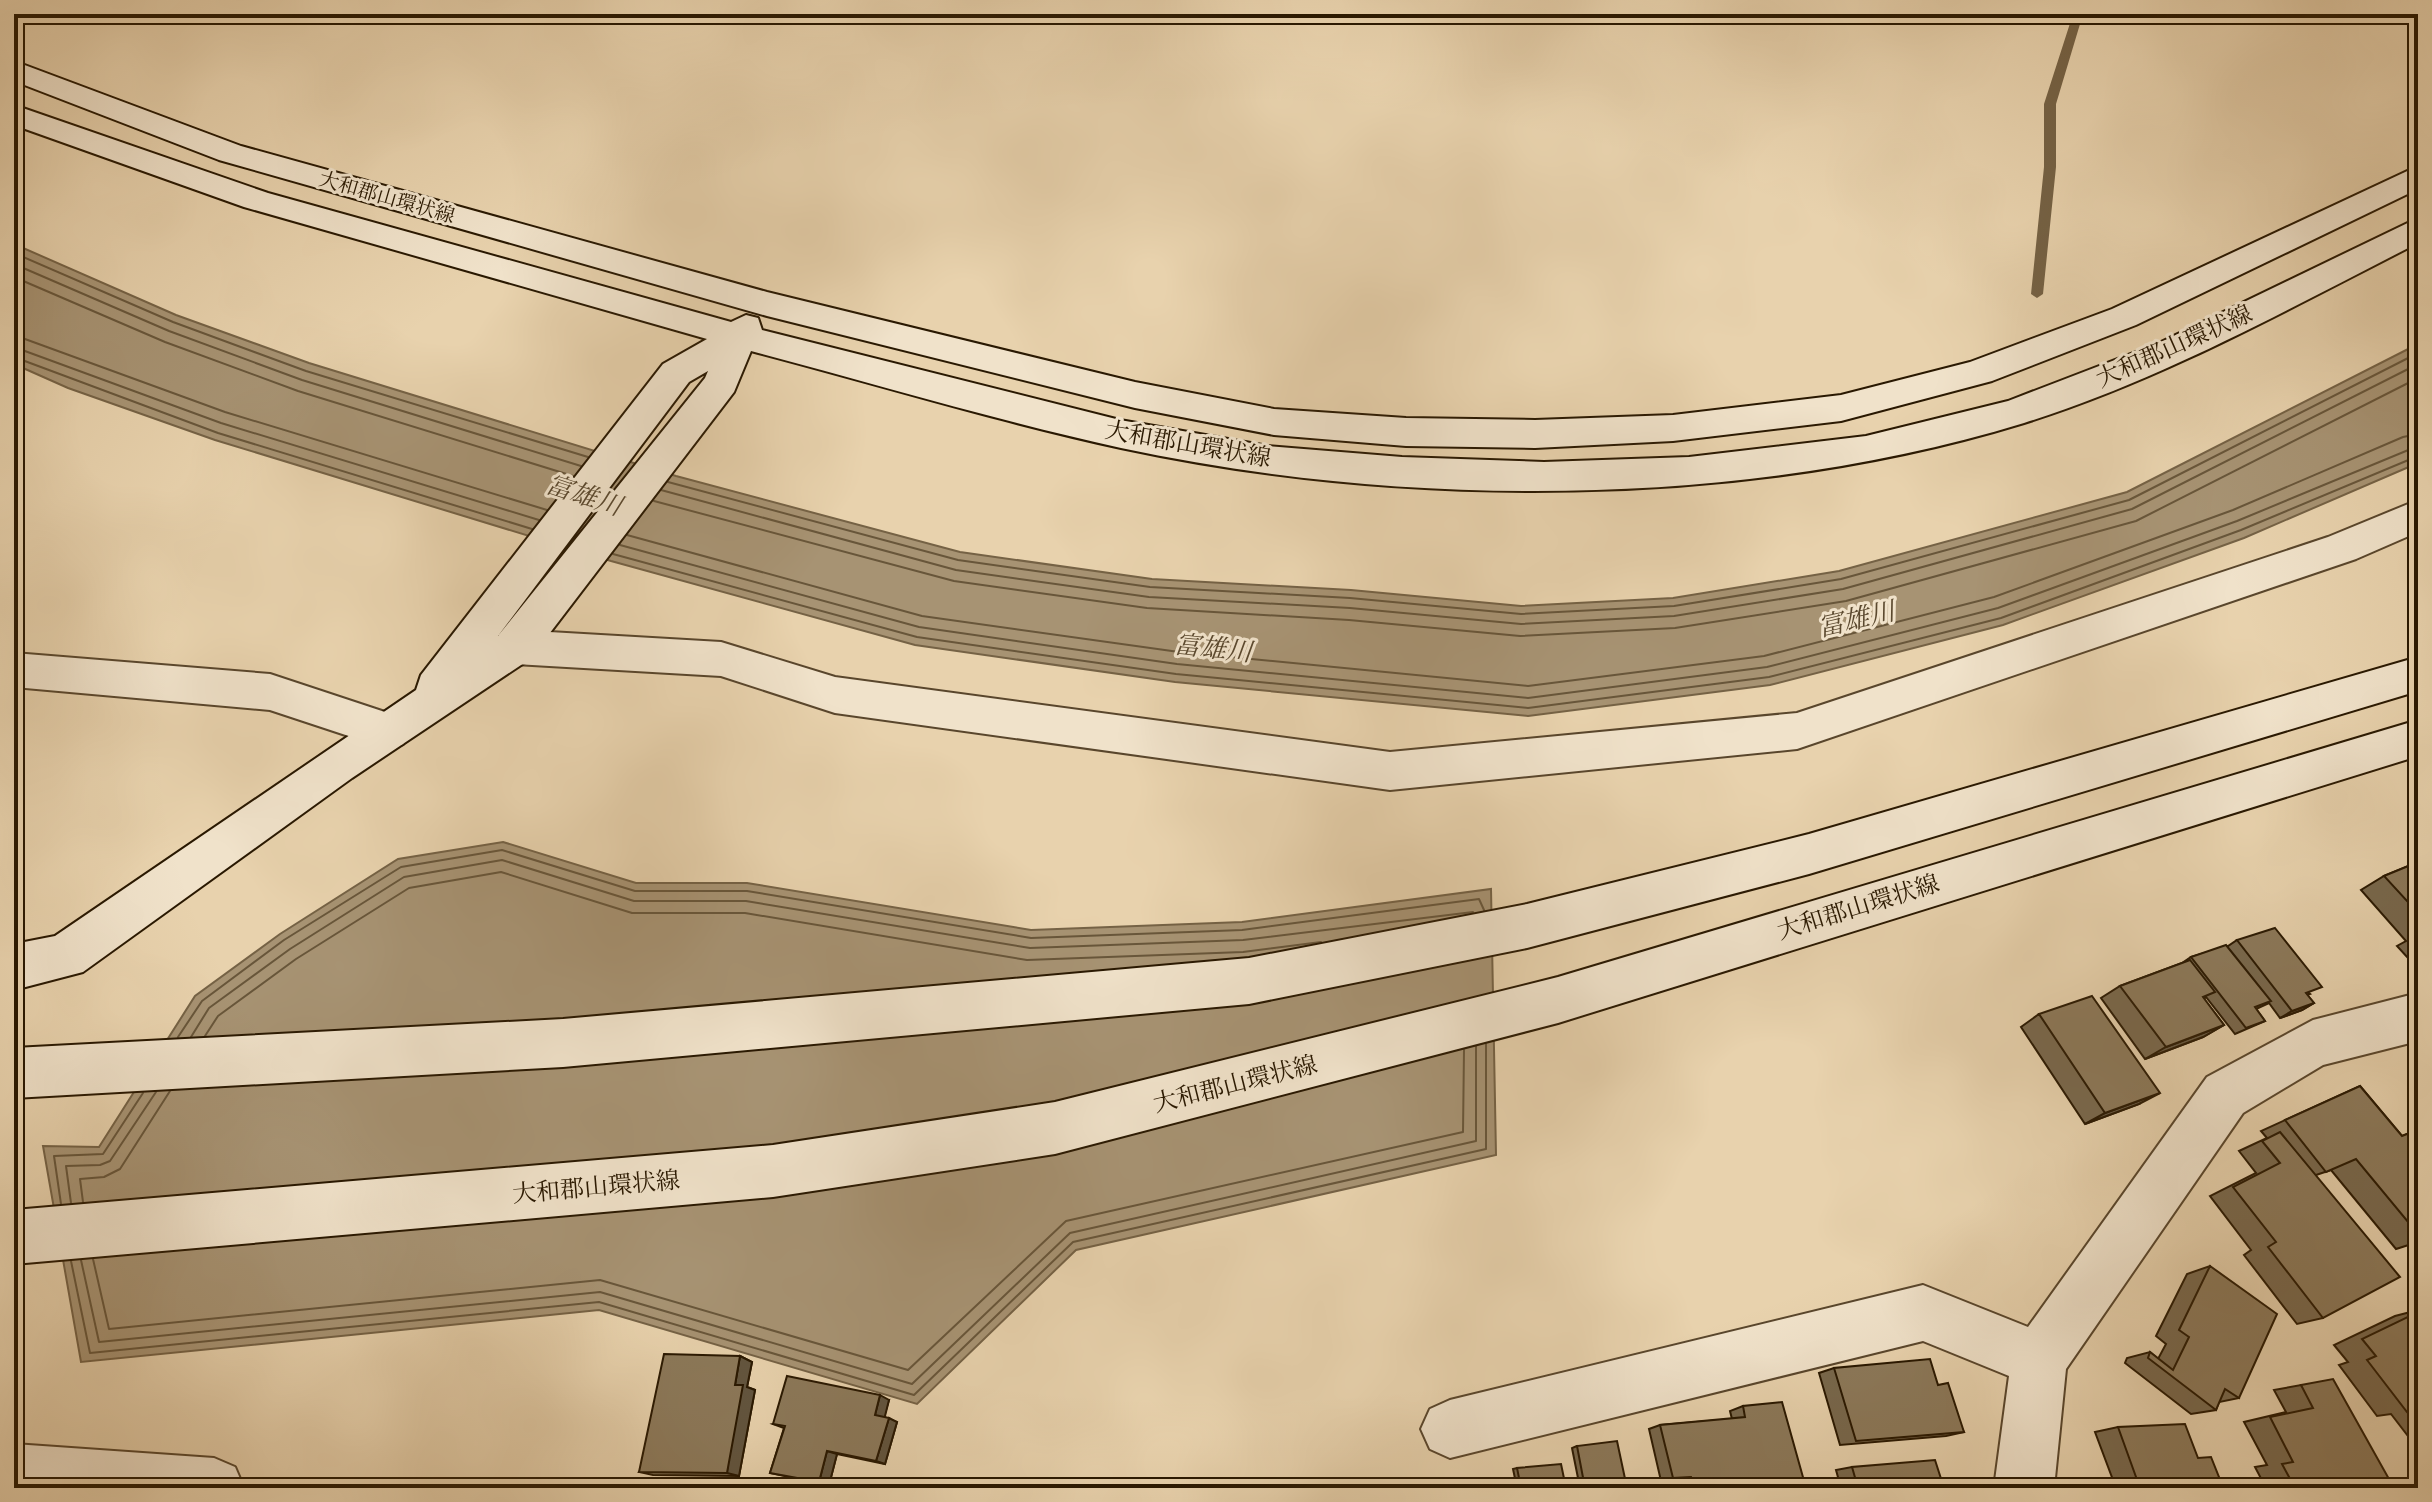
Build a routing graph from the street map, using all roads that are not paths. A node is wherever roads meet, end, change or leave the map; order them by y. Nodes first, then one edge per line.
1 (14, 70) edge
2 (14, 114) edge
3 (2418, 176) edge
4 (2418, 229) edge
5 (767, 304) junction
6 (739, 336) junction
7 (2418, 515) edge
8 (500, 634) junction
9 (14, 670) edge
10 (2418, 674) edge
11 (404, 720) junction
12 (2418, 738) edge
13 (14, 967) edge
14 (2418, 1017) edge
15 (14, 1073) edge
16 (14, 1237) edge
17 (2039, 1360) junction
18 (1450, 1429) dead end
19 (14, 1473) edge
20 (214, 1488) edge
21 (2024, 1488) edge

1 - 5 main road, 大和郡山環状線
2 - 6 main road, 大和郡山環状線
3 - 5 main road, 大和郡山環状線
4 - 6 main road, 大和郡山環状線
5 - 6 main road
6 - 8 main road
6 - 8 main road
7 - 8 main road
8 - 11 main road
9 - 11 main road
10 - 15 main road
11 - 13 main road
12 - 16 main road, 大和郡山環状線
14 - 17 main road
17 - 18 main road
17 - 21 main road
19 - 20 main road

